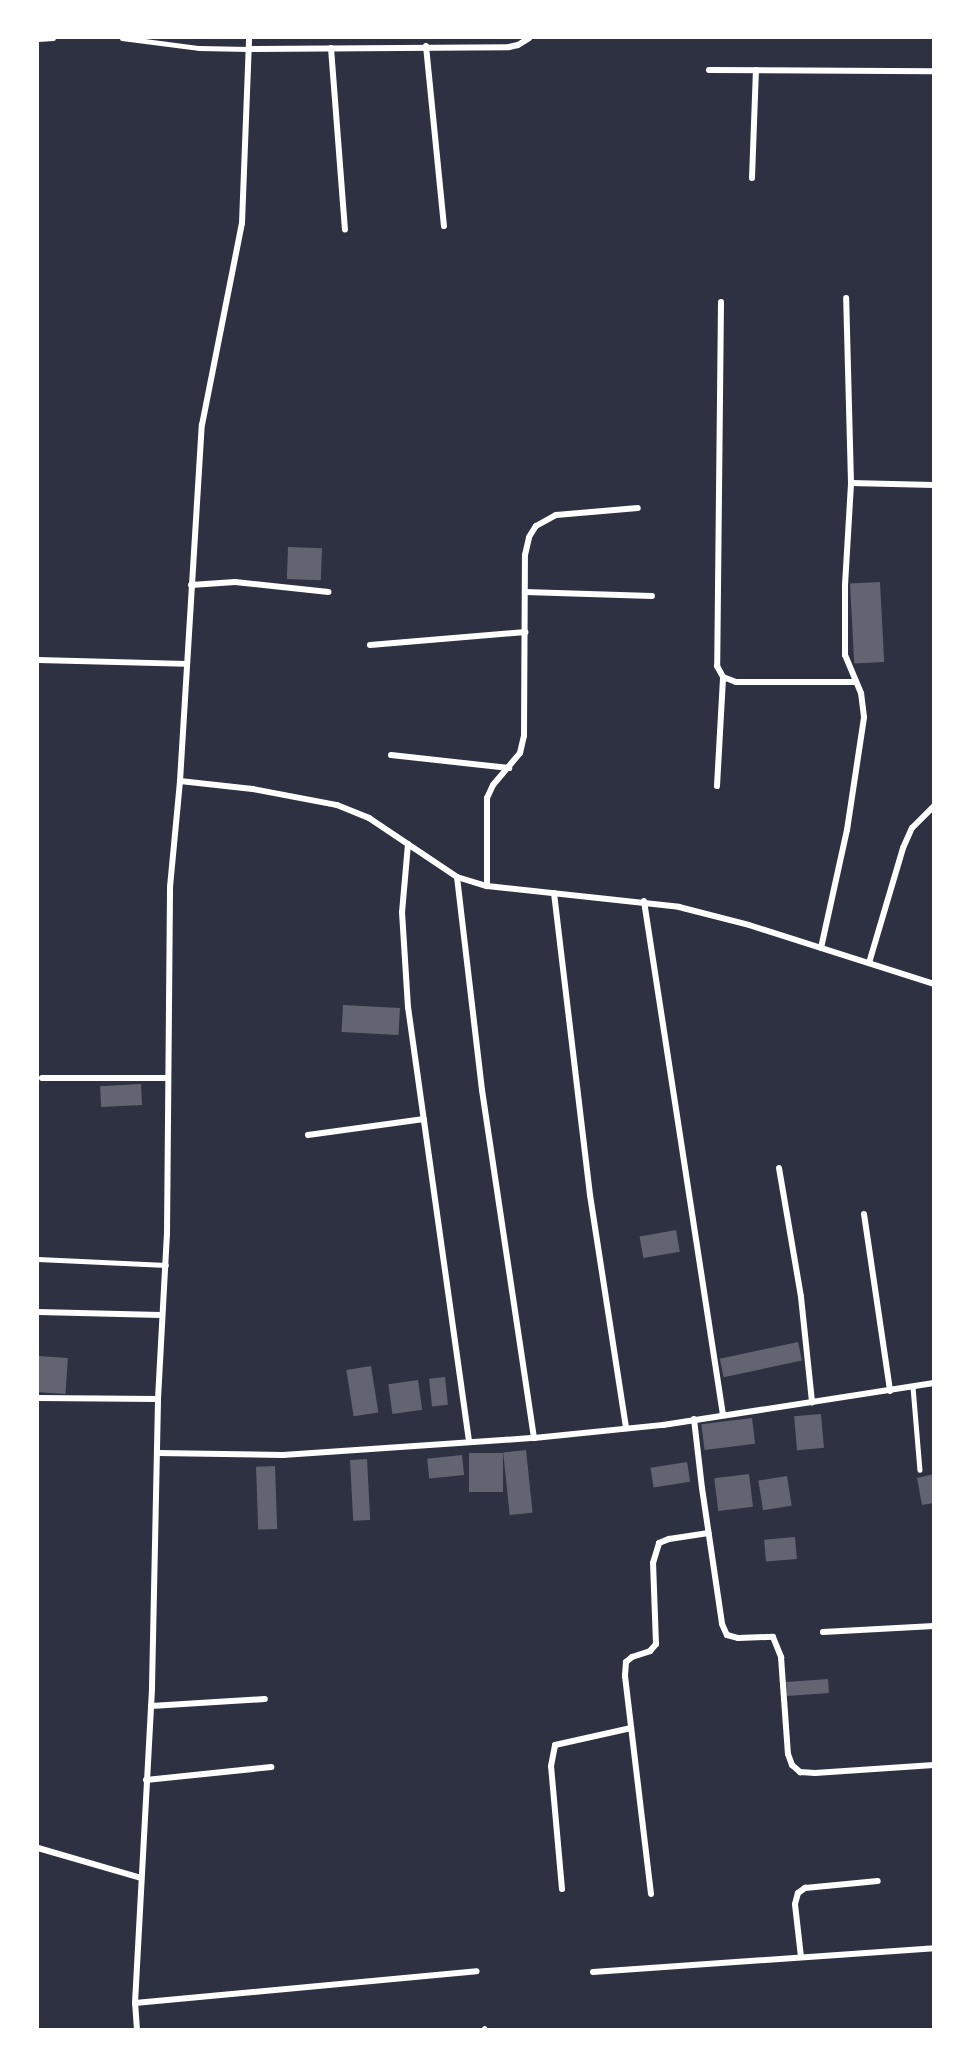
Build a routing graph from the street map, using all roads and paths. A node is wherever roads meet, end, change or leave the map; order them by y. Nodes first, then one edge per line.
1 (54, 38) edge
2 (122, 38) edge
3 (249, 38) edge
4 (492, 38) edge
5 (529, 38) edge
6 (38, 39) edge
7 (426, 46) junction
8 (492, 46) junction
9 (331, 48) junction
10 (249, 49) junction
11 (709, 70) dead end
12 (756, 70) junction
13 (933, 71) edge
14 (752, 178) dead end
15 (444, 226) dead end
16 (345, 230) dead end
17 (846, 298) dead end
18 (721, 302) dead end
19 (851, 483) junction
20 (933, 485) edge
21 (639, 508) dead end
22 (191, 585) junction
23 (328, 592) dead end
24 (525, 592) junction
25 (652, 596) dead end
26 (525, 632) junction
27 (370, 645) dead end
28 (38, 660) edge
29 (186, 664) junction
30 (723, 677) junction
31 (856, 682) junction
32 (391, 755) dead end
33 (509, 768) junction
34 (180, 781) junction
35 (717, 786) dead end
36 (933, 806) edge
37 (408, 844) junction
38 (457, 877) junction
39 (487, 886) junction
40 (554, 893) junction
41 (644, 901) junction
42 (821, 948) junction
43 (869, 963) junction
44 (933, 984) edge
45 (42, 1078) dead end
46 (167, 1078) junction
47 (424, 1119) junction
48 (308, 1135) dead end
49 (779, 1168) dead end
50 (864, 1214) dead end
51 (38, 1259) edge
52 (166, 1265) junction
53 (38, 1312) edge
54 (161, 1315) junction
55 (933, 1383) edge
56 (913, 1387) junction
57 (890, 1391) junction
58 (38, 1398) edge
59 (158, 1399) junction
60 (812, 1402) junction
61 (723, 1415) junction
62 (694, 1419) junction
63 (626, 1428) junction
64 (534, 1438) junction
65 (469, 1442) junction
66 (157, 1453) junction
67 (920, 1470) dead end
68 (709, 1533) junction
69 (933, 1626) edge
70 (823, 1632) dead end
71 (265, 1698) dead end
72 (151, 1706) junction
73 (631, 1728) junction
74 (933, 1765) edge
75 (271, 1767) dead end
76 (146, 1779) junction
77 (38, 1848) edge
78 (141, 1878) junction
79 (878, 1881) dead end
80 (562, 1889) dead end
81 (651, 1894) dead end
82 (933, 1948) edge
83 (801, 1957) junction
84 (477, 1971) dead end
85 (593, 1972) dead end
86 (135, 2003) junction
87 (137, 2030) edge

1 - 6 lane
2 - 10 lane
3 - 10 street
4 - 8 street
5 - 8 street
7 - 8 street
7 - 9 street
7 - 15 street
9 - 10 street
9 - 16 street
10 - 22 street
11 - 12 street
12 - 13 street
12 - 14 street
17 - 19 street
18 - 30 street
19 - 20 street
19 - 31 street
21 - 24 street
22 - 23 street
22 - 29 street
24 - 25 street
24 - 26 street
26 - 27 street
26 - 33 street
28 - 29 street
29 - 34 street
30 - 31 street
30 - 35 street
31 - 42 street
32 - 33 street
33 - 39 street
34 - 37 street
34 - 46 street
36 - 43 street
37 - 38 street
37 - 47 street
38 - 39 street
38 - 64 street
39 - 40 street
40 - 41 street
40 - 63 street
41 - 42 street
41 - 61 street
42 - 43 street
43 - 44 street
45 - 46 street
46 - 52 street
47 - 48 street
47 - 65 street
49 - 60 street
50 - 57 street
51 - 52 lane
52 - 54 street
53 - 54 street
54 - 59 street
55 - 56 street
56 - 57 street
56 - 67 lane
57 - 60 street
58 - 59 street
59 - 66 street
60 - 61 street
61 - 62 street
62 - 63 street
62 - 68 street
63 - 64 street
64 - 65 street
65 - 66 street
66 - 72 street
68 - 73 street
68 - 74 street
69 - 70 street
71 - 72 street
72 - 76 street
73 - 80 street
73 - 81 street
75 - 76 street
76 - 78 street
77 - 78 street
78 - 86 street
79 - 83 street
82 - 83 street
83 - 85 street
84 - 86 street
86 - 87 street

